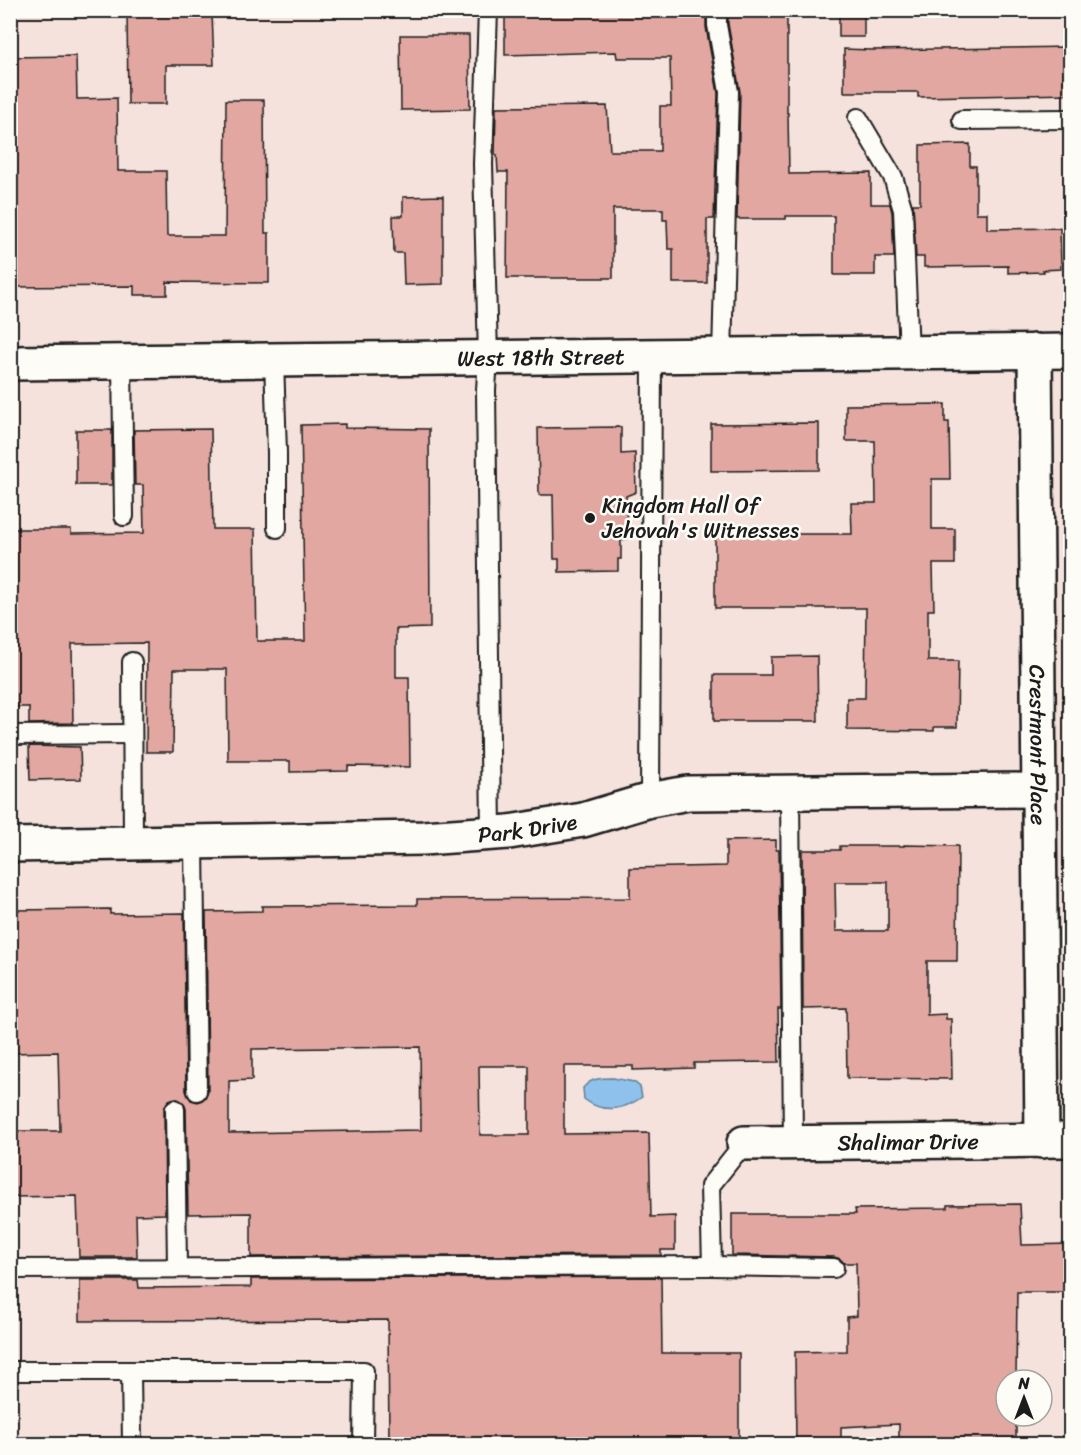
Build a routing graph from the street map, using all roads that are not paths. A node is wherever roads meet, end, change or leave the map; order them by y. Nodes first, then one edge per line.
1 (488, 10) edge
2 (717, 10) edge
3 (858, 118) dead end
4 (1071, 119) edge
5 (962, 120) dead end
6 (1035, 351) junction
7 (1071, 351) edge
8 (909, 353) junction
9 (722, 355) junction
10 (652, 356) junction
11 (488, 357) junction
12 (274, 360) junction
13 (122, 362) junction
14 (10, 363) edge
15 (124, 516) dead end
16 (277, 528) dead end
17 (132, 663) dead end
18 (132, 734) junction
19 (10, 735) edge
20 (1038, 790) junction
21 (790, 793) junction
22 (650, 800) junction
23 (491, 834) junction
24 (133, 843) junction
25 (194, 843) junction
26 (10, 845) edge
27 (197, 1091) dead end
28 (175, 1109) dead end
29 (1056, 1141) edge
30 (744, 1143) joint
31 (793, 1143) junction
32 (712, 1266) junction
33 (177, 1268) junction
34 (834, 1268) dead end
35 (10, 1269) edge
36 (10, 1371) edge
37 (131, 1371) junction
38 (132, 1444) edge
39 (363, 1444) edge

1 - 11 lane
2 - 9 lane
3 - 8 lane
4 - 5 lane
6 - 7 street, West 18th Street
6 - 8 street, West 18th Street
6 - 20 street, Crestmont Place
8 - 9 street, West 18th Street
9 - 10 street, West 18th Street
10 - 11 street, West 18th Street
10 - 22 lane
11 - 12 street, West 18th Street
11 - 23 lane
12 - 13 street, West 18th Street
12 - 16 lane
13 - 14 street, West 18th Street
13 - 15 lane
17 - 18 lane
18 - 19 lane
18 - 24 lane
20 - 21 street, Park Drive
20 - 29 street, Crestmont Place
21 - 22 street, Park Drive
21 - 31 lane
22 - 23 street, Park Drive
23 - 25 street, Park Drive
24 - 25 street, Park Drive
24 - 26 street, Park Drive
25 - 27 lane
28 - 33 lane
29 - 31 street, Shalimar Drive
30 - 31 street, Shalimar Drive
30 - 32 lane
32 - 33 lane
32 - 34 lane
33 - 35 lane
36 - 37 lane
37 - 38 lane
37 - 39 lane

